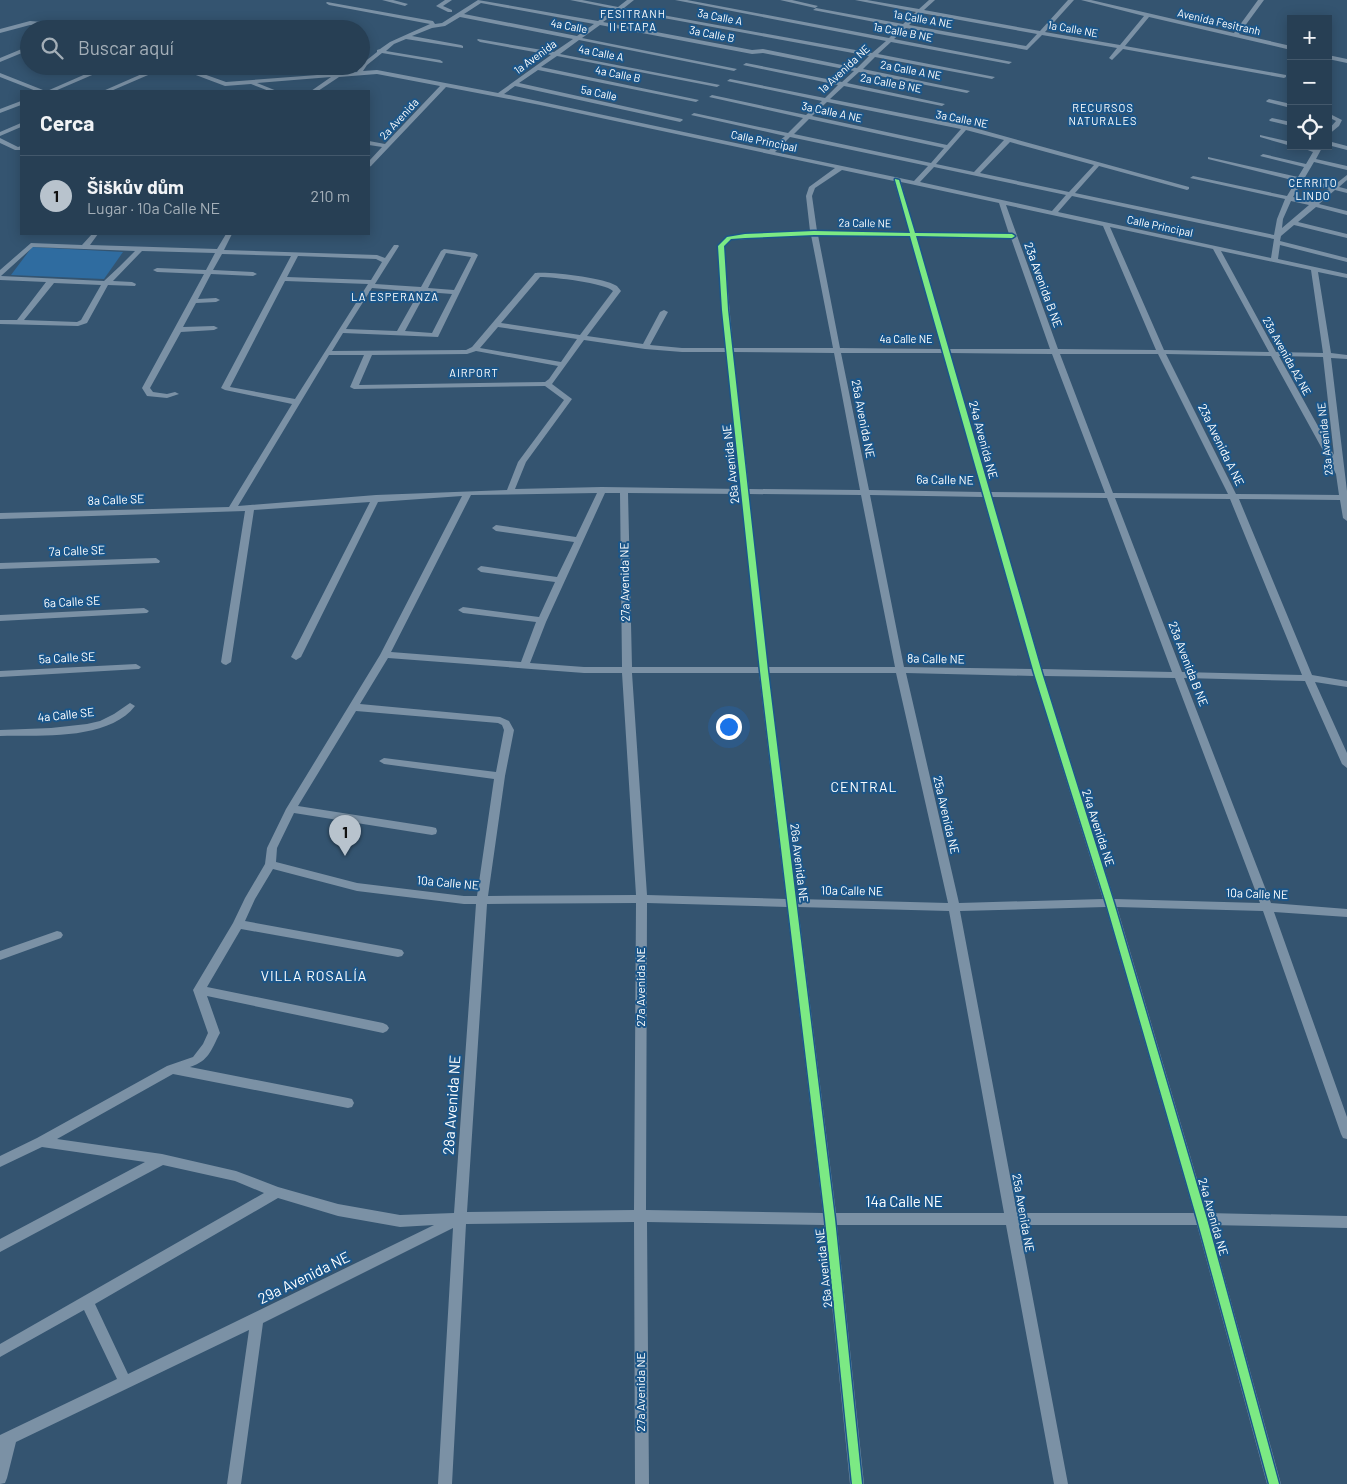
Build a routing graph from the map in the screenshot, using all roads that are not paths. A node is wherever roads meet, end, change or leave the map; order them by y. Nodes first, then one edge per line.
1 (385, 0) edge
2 (449, 0) edge
3 (573, 0) edge
4 (631, 0) edge
5 (678, 0) edge
6 (783, 0) edge
7 (858, 0) edge
8 (932, 0) edge
9 (1071, 0) edge
10 (1084, 0) edge
11 (1261, 0) edge
12 (481, 1) edge
13 (329, 3) dead end
14 (405, 4) dead end
15 (618, 8) junction
16 (450, 11) dead end
17 (920, 11) junction
18 (458, 15) junction
19 (1148, 15) junction
20 (598, 23) junction
21 (20, 24) edge
22 (431, 26) junction
23 (904, 26) junction
24 (0, 31) edge
25 (1040, 33) junction
26 (404, 36) junction
27 (1235, 36) junction
28 (577, 38) junction
29 (480, 40) dead end
30 (889, 40) junction
31 (461, 47) dead end
32 (1121, 47) junction
33 (1287, 47) edge
34 (380, 51) junction
35 (763, 51) joint
36 (20, 52) edge
37 (555, 54) junction
38 (874, 55) junction
39 (1112, 58) dead end
40 (1332, 58) edge
41 (370, 59) edge
42 (0, 60) edge
43 (1347, 61) edge
44 (440, 62) dead end
45 (1009, 62) dead end
46 (746, 65) dead end
47 (537, 68) junction
48 (734, 69) dead end
49 (858, 70) junction
50 (370, 73) edge
51 (0, 75) edge
52 (90, 75) edge
53 (144, 75) edge
54 (200, 75) edge
55 (339, 75) joint
56 (1284, 76) dead end
57 (992, 77) dead end
58 (250, 82) junction
59 (730, 82) dead end
60 (225, 84) junction
61 (514, 84) junction
62 (843, 84) junction
63 (444, 85) junction
64 (718, 86) dead end
65 (38, 90) edge
66 (52, 90) edge
67 (108, 90) edge
68 (219, 90) edge
69 (271, 90) edge
70 (316, 90) edge
71 (967, 91) dead end
72 (499, 95) junction
73 (712, 97) dead end
74 (696, 100) dead end
75 (1269, 101) dead end
76 (824, 102) junction
77 (20, 103) edge
78 (942, 104) dead end
79 (0, 105) edge
80 (1287, 105) edge
81 (9, 108) junction
82 (0, 111) edge
83 (694, 115) dead end
84 (808, 117) junction
85 (1332, 118) edge
86 (680, 120) dead end
87 (1272, 120) dead end
88 (1337, 122) junction
89 (1287, 123) edge
90 (20, 125) edge
91 (1332, 128) edge
92 (1347, 128) edge
93 (964, 129) junction
94 (0, 134) edge
95 (789, 135) junction
96 (1262, 136) dead end
97 (1009, 139) junction
98 (0, 140) edge
99 (370, 143) edge
100 (1287, 143) edge
101 (1332, 144) edge
102 (387, 146) junction
103 (948, 147) junction
104 (20, 148) edge
105 (1347, 148) edge
106 (1317, 150) edge
107 (770, 153) junction
108 (1263, 156) dead end
109 (1210, 158) dead end
110 (1310, 163) junction
111 (370, 164) edge
112 (932, 165) junction
113 (1097, 165) junction
114 (841, 168) junction
115 (1347, 168) edge
116 (976, 174) junction
117 (1347, 177) edge
118 (1193, 178) dead end
119 (1301, 179) junction
120 (897, 180) junction
121 (915, 184) junction
122 (1334, 187) junction
123 (1187, 188) dead end
124 (1347, 191) edge
125 (1071, 194) junction
126 (1289, 198) junction
127 (1002, 204) junction
128 (1314, 205) junction
129 (1347, 213) edge
130 (1053, 214) junction
131 (1293, 223) junction
132 (1106, 225) junction
133 (814, 233) junction
134 (94, 235) edge
135 (229, 235) edge
136 (914, 235) junction
137 (1012, 236) junction
138 (1347, 236) edge
139 (1276, 240) junction
140 (85, 246) junction
141 (396, 246) dead end
142 (721, 246) joint
143 (140, 248) junction
144 (1216, 249) junction
145 (219, 252) junction
146 (295, 254) junction
147 (1274, 260) junction
148 (1347, 260) edge
149 (385, 261) junction
150 (1314, 269) junction
151 (158, 270) dead end
152 (209, 272) junction
153 (0, 274) edge
154 (253, 274) dead end
155 (1347, 276) edge
156 (0, 278) edge
157 (283, 279) junction
158 (52, 280) junction
159 (106, 282) junction
160 (132, 284) dead end
161 (371, 284) junction
162 (424, 290) junction
163 (456, 292) junction
164 (216, 300) dead end
165 (193, 302) junction
166 (664, 312) dead end
167 (0, 322) edge
168 (20, 322) junction
169 (496, 324) junction
170 (214, 328) dead end
171 (178, 330) junction
172 (341, 331) junction
173 (400, 333) junction
174 (581, 338) junction
175 (644, 347) junction
176 (475, 349) junction
177 (730, 350) junction
178 (837, 350) junction
179 (947, 351) junction
180 (1054, 352) junction
181 (1162, 352) junction
182 (327, 353) junction
183 (369, 353) junction
184 (1272, 354) junction
185 (1327, 355) junction
186 (1347, 357) edge
187 (562, 364) junction
188 (547, 384) junction
189 (175, 394) dead end
190 (296, 402) junction
191 (1340, 474) junction
192 (602, 490) junction
193 (624, 490) junction
194 (865, 491) junction
195 (510, 492) junction
196 (745, 492) junction
197 (468, 493) junction
198 (986, 493) junction
199 (1110, 494) junction
200 (1233, 496) junction
201 (376, 498) junction
202 (1346, 498) edge
203 (250, 507) junction
204 (232, 509) junction
205 (0, 516) edge
206 (1347, 518) edge
207 (496, 528) dead end
208 (578, 540) junction
209 (156, 561) dead end
210 (0, 566) edge
211 (481, 569) dead end
212 (560, 580) junction
213 (463, 610) dead end
214 (144, 611) dead end
215 (0, 618) edge
216 (541, 620) junction
217 (385, 655) junction
218 (296, 657) dead end
219 (226, 662) dead end
220 (524, 666) junction
221 (136, 667) dead end
222 (900, 670) junction
223 (627, 671) junction
224 (764, 672) junction
225 (1038, 673) junction
226 (0, 674) edge
227 (1179, 675) junction
228 (1308, 678) junction
229 (1347, 684) edge
230 (130, 706) dead end
231 (352, 707) junction
232 (0, 733) edge
233 (384, 761) dead end
234 (1347, 764) edge
235 (500, 776) junction
236 (290, 809) junction
237 (432, 830) dead end
238 (270, 864) junction
239 (482, 900) junction
240 (642, 900) junction
241 (793, 903) junction
242 (1110, 903) junction
243 (954, 907) junction
244 (1267, 907) junction
245 (1347, 913) edge
246 (238, 924) junction
247 (57, 935) dead end
248 (398, 953) dead end
249 (0, 956) edge
250 (199, 990) junction
251 (383, 1028) dead end
252 (171, 1069) junction
253 (348, 1103) dead end
254 (1347, 1134) edge
255 (42, 1142) junction
256 (162, 1159) junction
257 (0, 1162) edge
258 (276, 1192) junction
259 (640, 1216) junction
260 (460, 1218) junction
261 (1011, 1218) junction
262 (830, 1219) junction
263 (1202, 1219) junction
264 (1347, 1222) edge
265 (0, 1246) edge
266 (87, 1302) junction
267 (257, 1319) junction
268 (0, 1352) edge
269 (125, 1382) junction
270 (5, 1439) edge
271 (0, 1478) edge
272 (234, 1484) edge
273 (445, 1484) edge
274 (642, 1484) edge
275 (857, 1484) edge
276 (1061, 1484) edge
277 (1274, 1484) edge

1 - 14 street
2 - 16 street
3 - 15 street, 3a Calle A
4 - 15 street, 1a Avenida
5 - 30 street, 1a Calle B NE
6 - 23 street, 1a Calle A NE
7 - 17 street, 1a Calle NE
8 - 17 street, 1a Avenida NE
9 - 25 street
10 - 19 street, Avenida Fesitranh
11 - 27 street
12 - 18 street
12 - 20 street, 3a Calle B
13 - 22 street
15 - 20 street, 1a Avenida
15 - 38 street, 3a Calle A
17 - 23 street, 1a Avenida NE
17 - 25 street, 1a Calle NE
18 - 22 street
18 - 28 street, 4a Calle
19 - 27 street, Avenida Fesitranh
19 - 32 street
20 - 28 street, 1a Avenida
20 - 35 street, 3a Calle B
21 - 24 street
22 - 26 street
23 - 25 street, 1a Calle A NE
23 - 30 street, 1a Avenida NE
25 - 32 street, 1a Calle NE
26 - 31 street
26 - 34 street
27 - 33 street, Avenida Fesitranh
28 - 37 street, 1a Avenida
28 - 48 street, 4a Calle
29 - 37 street, 4a Calle A
30 - 38 street, 1a Avenida NE
30 - 45 street, 1a Calle B NE
32 - 39 street
32 - 56 street, 1a Calle NE
34 - 41 street
34 - 44 street
35 - 49 street, 2a Calle A NE
36 - 42 street
37 - 47 street, 1a Avenida
37 - 64 street, 4a Calle A
38 - 49 street, 1a Avenida NE
38 - 57 street
40 - 43 street
46 - 62 street, 2a Calle B NE
47 - 61 street, 1a Avenida
47 - 74 street, 4a Calle B
49 - 62 street, 1a Avenida NE
49 - 71 street, 2a Calle A NE
50 - 63 street, Calle Principal
51 - 65 street
52 - 66 street
53 - 67 street
54 - 60 street, Calle Principal
55 - 58 street, Calle Principal
55 - 70 street
58 - 60 street, Calle Principal
58 - 69 street
59 - 76 street, 3a Calle NE
60 - 68 street
61 - 72 street, 1a Avenida
61 - 86 street, 5a Calle
62 - 76 street, 1a Avenida NE
62 - 78 street, 2a Calle B NE
63 - 72 street, Calle Principal
63 - 102 street, 2a Avenida
72 - 107 street, Calle Principal
73 - 84 street, 3a Calle A NE
75 - 80 street
76 - 84 street, 1a Avenida NE
76 - 93 street, 3a Calle NE
77 - 81 street
79 - 81 street
81 - 82 street
83 - 95 street
84 - 95 street, 1a Avenida NE
84 - 103 street, 3a Calle A NE
85 - 88 street
87 - 89 street
88 - 91 street
88 - 92 street
90 - 94 street
93 - 97 street, 3a Calle NE
93 - 103 street
95 - 107 street, 1a Avenida NE
95 - 112 street
96 - 100 street
97 - 113 street, 3a Calle NE
97 - 116 street
98 - 104 street
99 - 102 street
101 - 105 street
102 - 111 street, 2a Avenida
103 - 112 street
106 - 110 street
107 - 114 street, Calle Principal
108 - 110 street
109 - 119 street
110 - 115 street
110 - 119 street
112 - 116 street
112 - 121 street
113 - 123 street, 3a Calle NE
113 - 125 street
114 - 120 street, Calle Principal
114 - 133 street, 25a Avenida NE
116 - 125 street
117 - 122 street
118 - 126 street
119 - 122 street
119 - 126 street
120 - 121 street, Calle Principal
120 - 136 street, 24a Avenida NE
121 - 127 street, Calle Principal
122 - 124 street
122 - 128 street
125 - 130 street
125 - 139 street
126 - 128 street
126 - 139 street
127 - 130 street, Calle Principal
127 - 137 street, 23a Avenida B NE
128 - 129 street
128 - 131 street
130 - 132 street, Calle Principal
131 - 138 street
131 - 139 street
132 - 144 street, Calle Principal
132 - 181 street, 23a Avenida A NE
133 - 136 street, 2a Calle NE
133 - 142 street, 2a Calle NE
133 - 178 street, 25a Avenida NE
134 - 140 street
135 - 145 street
136 - 137 street, 2a Calle NE
136 - 179 street, 24a Avenida NE
137 - 180 street, 23a Avenida B NE
139 - 147 street
139 - 148 street
140 - 143 street
140 - 153 street
141 - 149 street
142 - 177 street, 26a Avenida NE
143 - 145 street
143 - 159 street
144 - 147 street, Calle Principal
144 - 184 street, 23a Avenida A2 NE
145 - 146 street
145 - 152 street
146 - 149 street
146 - 157 street
147 - 150 street, Calle Principal
149 - 161 street
150 - 155 street, Calle Principal
150 - 185 street, 23a Avenida NE
151 - 152 street
152 - 154 street
152 - 165 street
156 - 158 street
157 - 161 street
157 - 190 street
158 - 159 street
158 - 168 street
159 - 160 street
159 - 168 street
161 - 162 street
161 - 172 street
162 - 163 street
162 - 163 street
162 - 173 street
163 - 173 street
164 - 165 street
165 - 171 street
166 - 175 street
167 - 168 street
169 - 174 street, 4a Calle NE
169 - 174 street
169 - 176 street
170 - 171 street
171 - 189 street
172 - 173 street
172 - 182 street
174 - 175 street, 4a Calle NE
174 - 187 street
175 - 177 street, 4a Calle NE
176 - 183 street
176 - 187 street
177 - 178 street, 4a Calle NE
177 - 196 street, 26a Avenida NE
178 - 179 street, 4a Calle NE
178 - 194 street, 25a Avenida NE
179 - 180 street, 4a Calle NE
179 - 198 street, 24a Avenida NE
180 - 181 street, 4a Calle NE
180 - 199 street, 23a Avenida B NE
181 - 184 street, 4a Calle NE
181 - 200 street, 23a Avenida A NE
182 - 183 street
182 - 190 street
183 - 188 street
184 - 185 street, 4a Calle NE
184 - 191 street, 23a Avenida A2 NE
185 - 186 street, 4a Calle NE
185 - 191 street, 23a Avenida NE
187 - 188 street
188 - 195 street
190 - 204 street
191 - 202 street, 23a Avenida NE
192 - 193 street, 6a Calle NE
192 - 195 street, 6a Calle NE
192 - 208 street
193 - 196 street, 6a Calle NE
193 - 223 street, 27a Avenida NE
194 - 196 street, 6a Calle NE
194 - 198 street, 6a Calle NE
194 - 222 street, 25a Avenida NE
195 - 197 street, 6a Calle NE
196 - 224 street, 26a Avenida NE
197 - 201 street, 6a Calle NE
197 - 217 street
198 - 199 street, 6a Calle NE
198 - 225 street, 24a Avenida NE
199 - 200 street, 6a Calle NE
199 - 227 street, 23a Avenida B NE
200 - 202 street, 6a Calle NE
200 - 228 street, 23a Avenida A NE
201 - 203 street, 8a Calle SE
201 - 218 street
202 - 206 street, 23a Avenida NE
203 - 204 street, 8a Calle SE
203 - 219 street
204 - 205 street, 8a Calle SE
207 - 208 street
208 - 212 street
209 - 210 street, 7a Calle SE
211 - 212 street
212 - 216 street
213 - 216 street
214 - 215 street, 6a Calle SE
216 - 220 street
217 - 220 street, 8a Calle NE
217 - 231 street
220 - 223 street, 8a Calle NE
221 - 226 street, 5a Calle SE
222 - 224 street, 8a Calle NE
222 - 225 street, 8a Calle NE
222 - 243 street, 25a Avenida NE
223 - 224 street, 8a Calle NE
223 - 240 street, 27a Avenida NE
224 - 241 street, 26a Avenida NE
225 - 227 street, 8a Calle NE
225 - 242 street, 24a Avenida NE
227 - 228 street, 8a Calle NE
227 - 244 street, 23a Avenida B NE
228 - 229 street, 8a Calle NE
228 - 234 street, 23a Avenida A NE
230 - 232 street, 4a Calle SE
231 - 235 street, 28a Avenida NE
231 - 236 street
233 - 235 street
235 - 239 street, 28a Avenida NE
236 - 237 street
236 - 238 street
238 - 239 street, 10a Calle NE
238 - 246 street
239 - 240 street, 10a Calle NE
239 - 260 street, 28a Avenida NE
240 - 241 street, 10a Calle NE
240 - 259 street, 27a Avenida NE
241 - 243 street, 10a Calle NE
241 - 262 street, 26a Avenida NE
242 - 243 street, 10a Calle NE
242 - 244 street, 10a Calle NE
242 - 263 street, 24a Avenida NE
243 - 261 street, 25a Avenida NE
244 - 245 street, 10a Calle NE
244 - 254 street, 23a Avenida B NE
246 - 248 street
246 - 250 street
247 - 249 street
250 - 251 street
250 - 252 street
252 - 253 street
252 - 255 street
255 - 256 street, 14a Calle NE
255 - 257 street
256 - 258 street, 14a Calle NE
256 - 265 street
258 - 260 street, 14a Calle NE
258 - 266 street
259 - 260 street, 14a Calle NE
259 - 262 street, 14a Calle NE
259 - 274 street, 27a Avenida NE
260 - 267 street, 29a Avenida NE
260 - 273 street, 28a Avenida NE
261 - 262 street, 14a Calle NE
261 - 263 street, 14a Calle NE
261 - 276 street, 25a Avenida NE
262 - 275 street, 26a Avenida NE
263 - 264 street, 14a Calle NE
263 - 277 street, 24a Avenida NE
266 - 268 street
266 - 269 street
267 - 269 street
267 - 272 street, 29a Avenida NE
269 - 270 street
270 - 271 street

